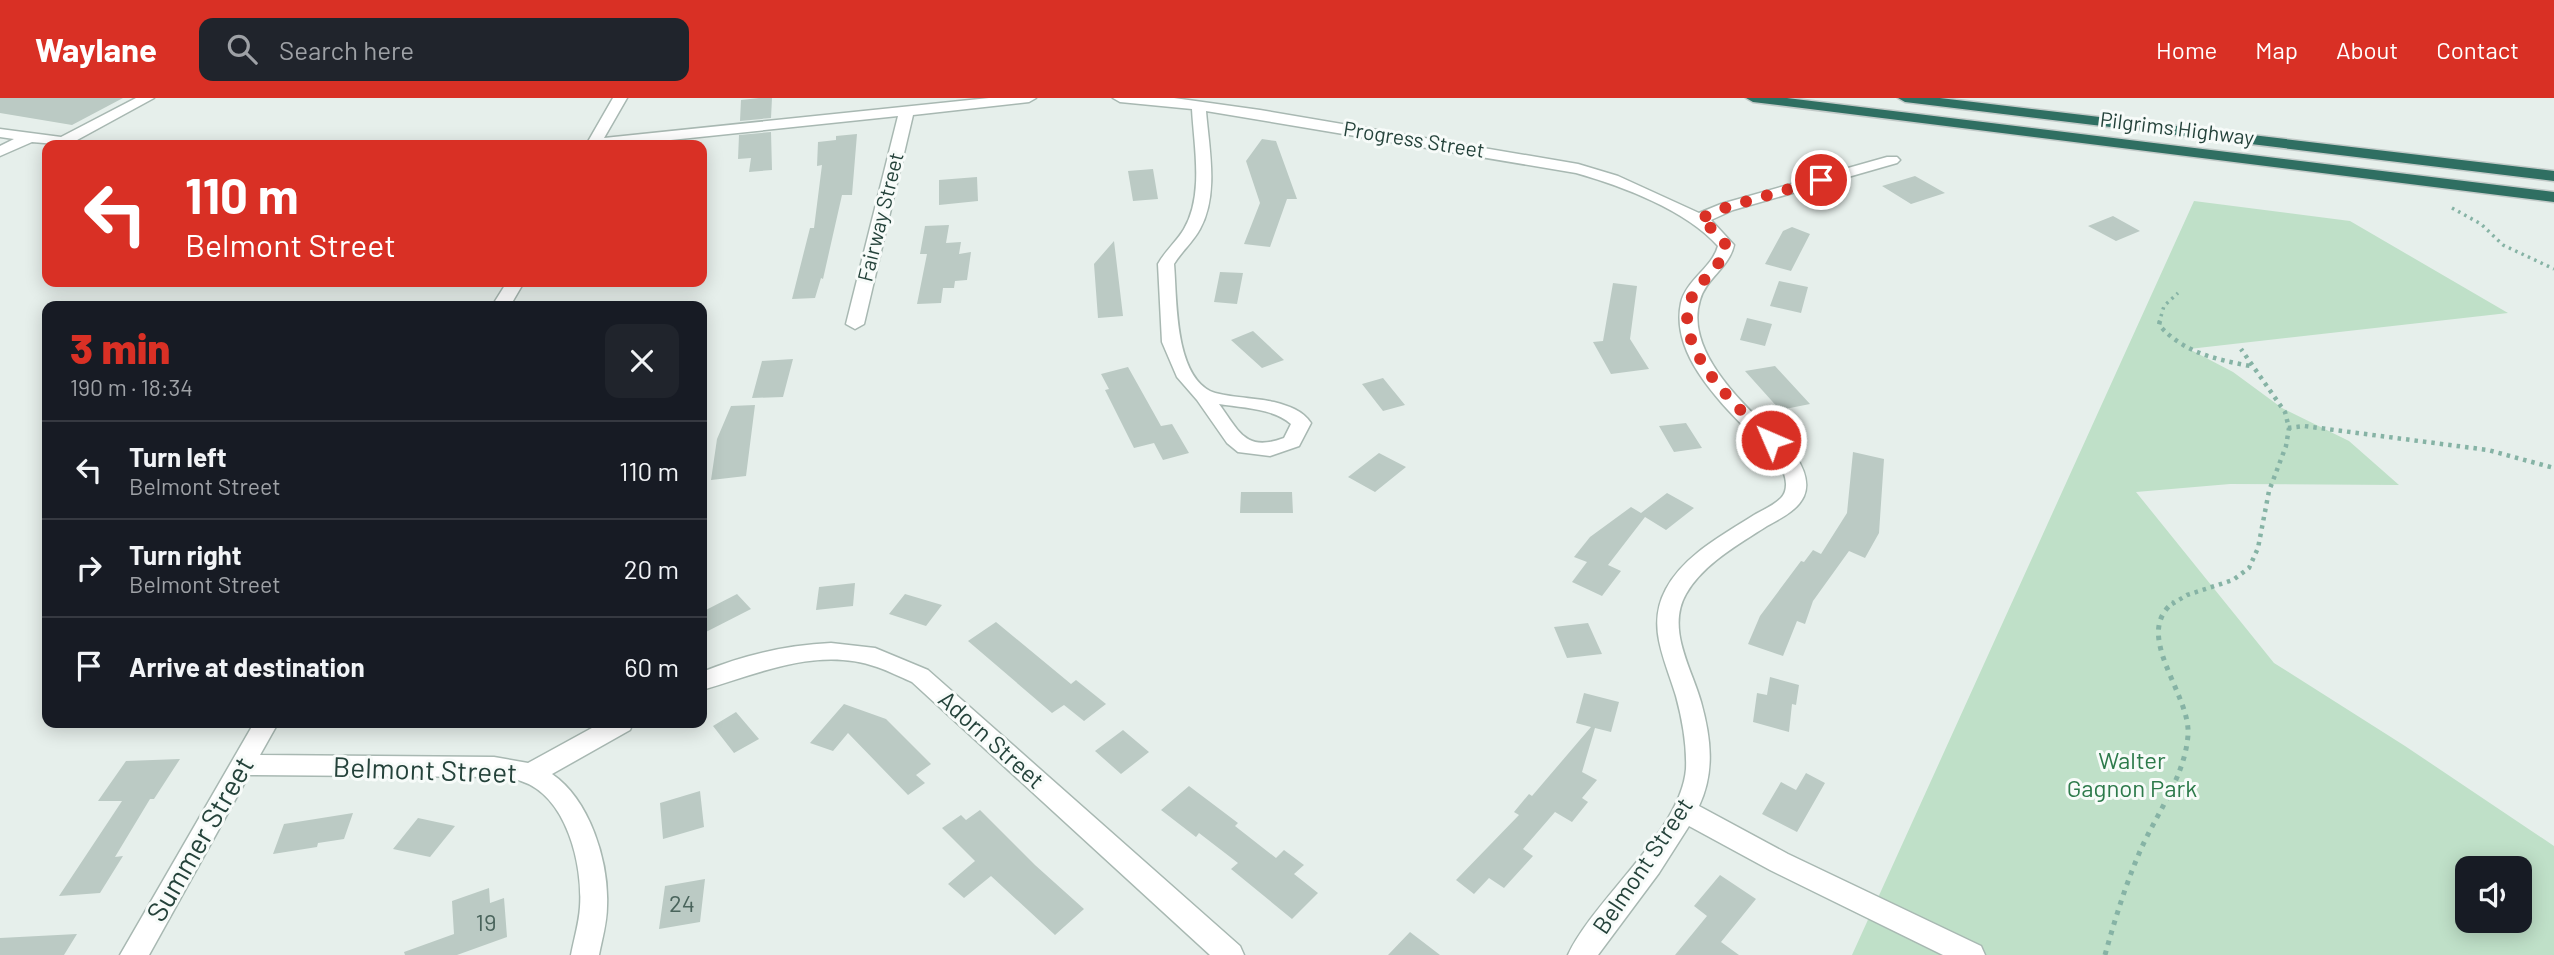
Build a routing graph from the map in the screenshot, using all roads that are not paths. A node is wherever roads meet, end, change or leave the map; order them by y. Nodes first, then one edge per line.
1 (147, 98) edge
2 (620, 98) edge
3 (1029, 98) edge
4 (1120, 98) edge
5 (1753, 98) edge
6 (1905, 98) edge
7 (1199, 106) junction
8 (907, 110) junction
9 (0, 133) edge
10 (30, 137) junction
11 (50, 140) edge
12 (67, 140) edge
13 (596, 140) edge
14 (638, 140) edge
15 (0, 152) edge
16 (1892, 160) dead end
17 (2554, 176) edge
18 (2554, 197) edge
19 (1699, 219) junction
20 (855, 324) dead end
21 (1204, 396) junction
22 (707, 679) edge
23 (263, 728) edge
24 (612, 728) edge
25 (242, 765) junction
26 (530, 774) junction
27 (1685, 811) junction
28 (134, 955) edge
29 (585, 955) edge
30 (1230, 955) edge
31 (1582, 955) edge
32 (1971, 955) edge

1 - 12 street
2 - 13 street
3 - 8 street
4 - 7 street, Progress Street
5 - 18 highway, Pilgrims Highway
6 - 17 highway, Pilgrims Highway
7 - 19 street, Progress Street
7 - 21 street
8 - 14 street
8 - 20 street, Fairway Street
9 - 10 street
10 - 11 street
10 - 15 street
16 - 19 street
19 - 27 street, Belmont Street
21 - 21 street
22 - 30 street, Adorn Street
23 - 25 street, Summer Street
24 - 26 street
25 - 26 street, Belmont Street
25 - 28 street, Summer Street
26 - 29 street, Belmont Street
27 - 31 street, Belmont Street
27 - 32 street

